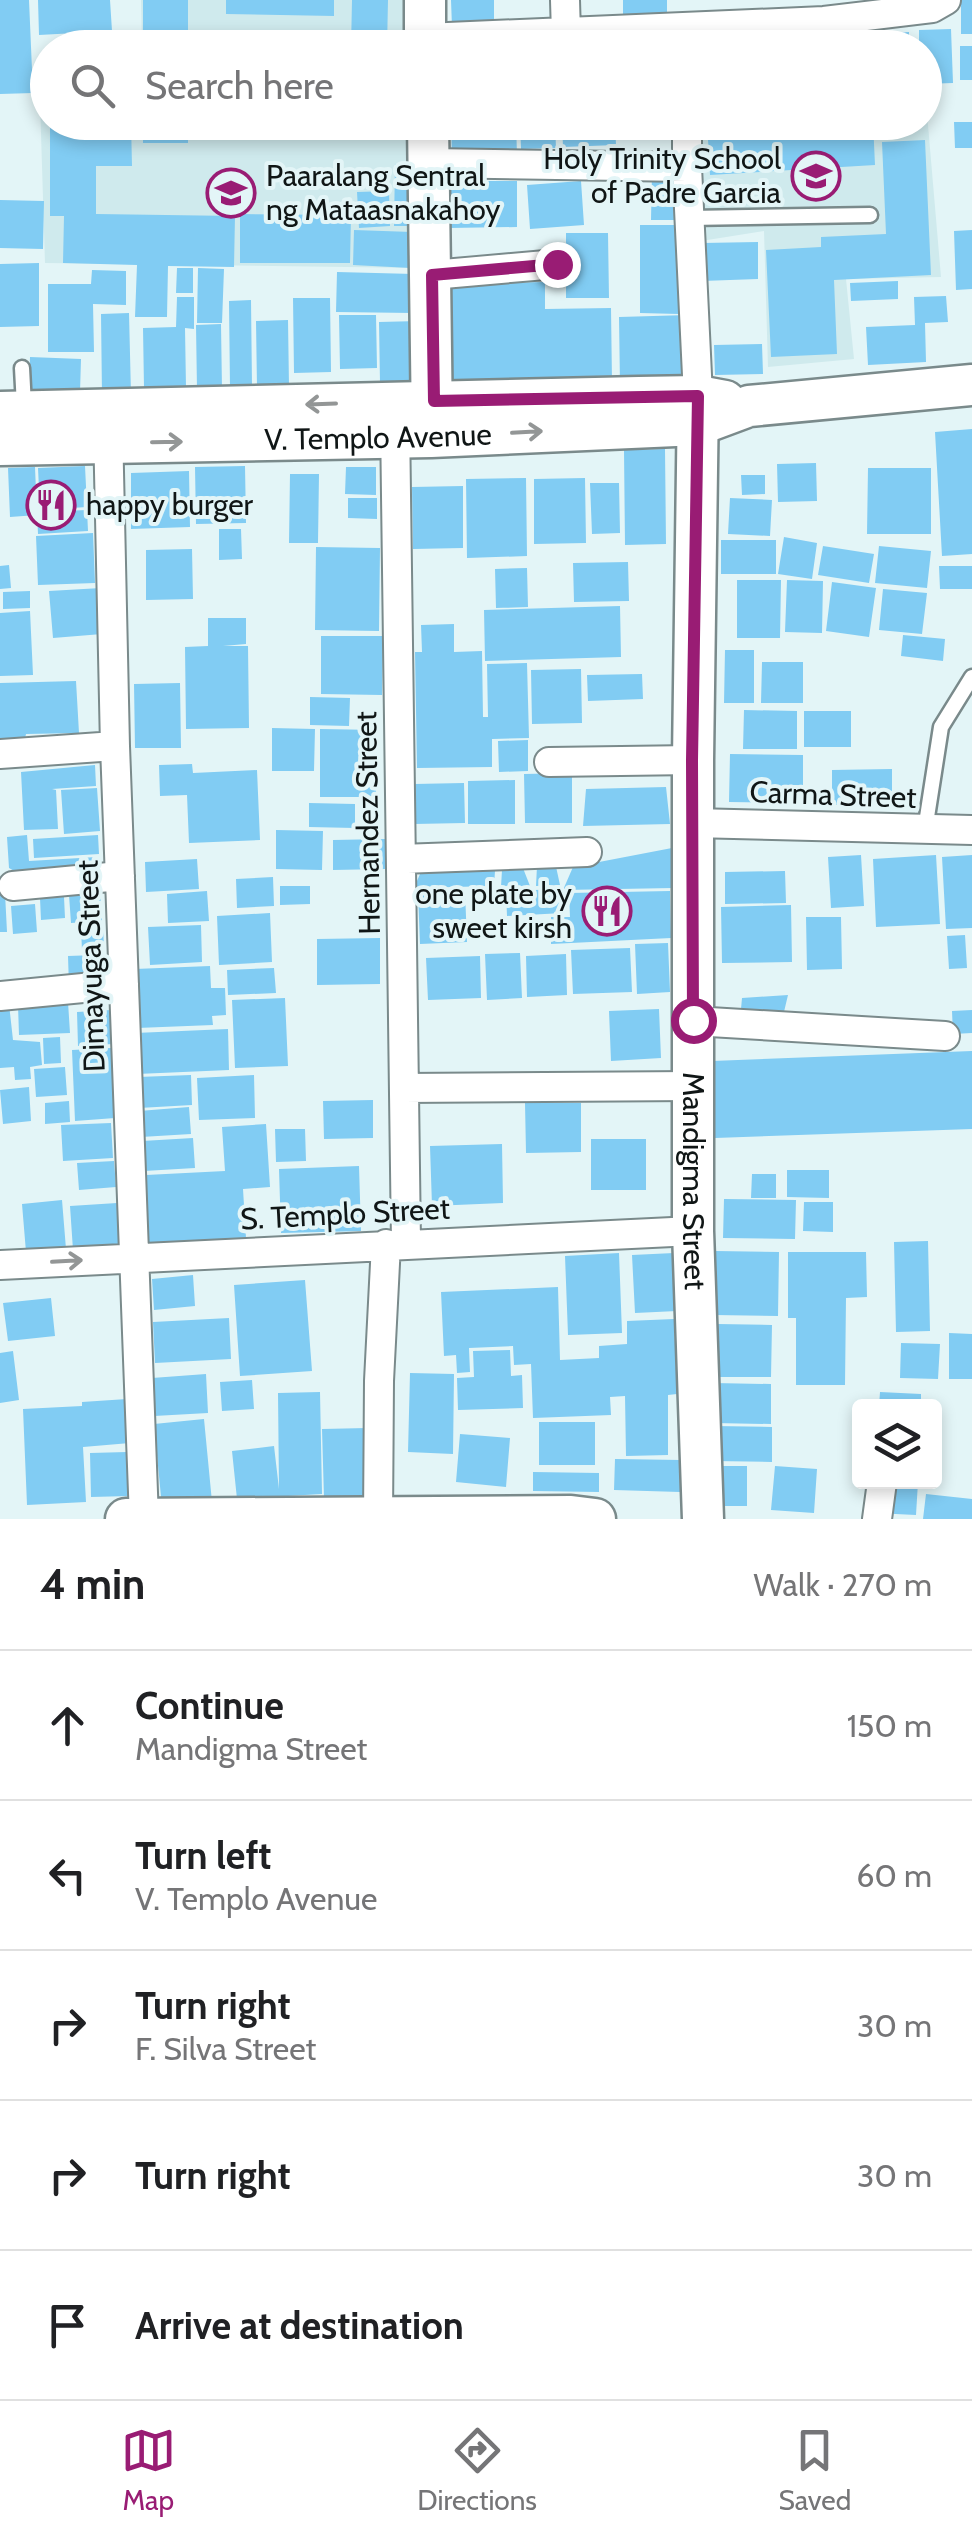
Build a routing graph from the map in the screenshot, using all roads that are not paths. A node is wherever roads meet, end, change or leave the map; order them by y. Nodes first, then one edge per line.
1 (565, 0) edge
2 (689, 0) edge
3 (946, 0) edge
4 (823, 10) edge
5 (425, 29) edge
6 (453, 30) edge
7 (566, 30) edge
8 (689, 30) edge
9 (727, 30) edge
10 (429, 140) edge
11 (687, 140) edge
12 (430, 163) junction
13 (686, 167) junction
14 (870, 215) dead end
15 (689, 218) junction
16 (557, 264) dead end
17 (432, 275) junction
18 (22, 368) dead end
19 (972, 385) edge
20 (698, 410) junction
21 (12, 412) edge
22 (414, 419) junction
23 (108, 427) junction
24 (0, 445) edge
25 (972, 678) edge
26 (115, 746) junction
27 (0, 754) edge
28 (692, 760) junction
29 (548, 762) dead end
30 (693, 823) junction
31 (972, 830) edge
32 (925, 831) junction
33 (587, 852) dead end
34 (401, 859) junction
35 (120, 876) junction
36 (13, 886) dead end
37 (124, 984) junction
38 (0, 996) edge
39 (693, 1020) junction
40 (946, 1036) dead end
41 (693, 1086) junction
42 (404, 1088) junction
43 (693, 1231) junction
44 (396, 1243) junction
45 (134, 1257) junction
46 (0, 1265) edge
47 (881, 1489) edge
48 (579, 1518) edge
49 (126, 1519) edge
50 (144, 1519) edge
51 (378, 1519) edge
52 (703, 1519) edge
53 (877, 1519) edge

1 - 7 street
2 - 8 street
3 - 4 street
4 - 9 street
5 - 6 street
10 - 12 main road
11 - 13 street
12 - 13 street
12 - 17 main road
13 - 15 street
14 - 15 lane
15 - 20 street
16 - 17 street
17 - 22 main road
18 - 21 lane
19 - 20 main road, V. Templo Avenue
20 - 22 main road, V. Templo Avenue
20 - 28 main road, Mandigma Street
21 - 23 main road, V. Templo Avenue
22 - 23 main road, V. Templo Avenue
22 - 34 street, Hernandez Street
23 - 24 main road, V. Templo Avenue
23 - 26 street, Dimayuga Street
25 - 32 lane
26 - 27 street
26 - 35 street, Dimayuga Street
28 - 29 street
28 - 30 main road, Mandigma Street
30 - 32 street, Carma Street
30 - 39 main road, Mandigma Street
31 - 32 street, Carma Street
33 - 34 street
34 - 42 street, Hernandez Street
35 - 36 street
35 - 37 street, Dimayuga Street
37 - 38 street
37 - 45 street, Dimayuga Street
39 - 40 street
39 - 41 main road, Mandigma Street
41 - 42 street
41 - 43 main road, Mandigma Street
42 - 44 street, Hernandez Street
43 - 44 street, S. Templo Street
43 - 52 main road, Mandigma Street
44 - 45 street, S. Templo Street
44 - 51 street, Hernandez Street
46 -> 45 street, S. Templo Street
45 - 50 street, Dimayuga Street
47 - 53 street
48 - 51 main road
49 - 50 main road
50 - 51 main road

